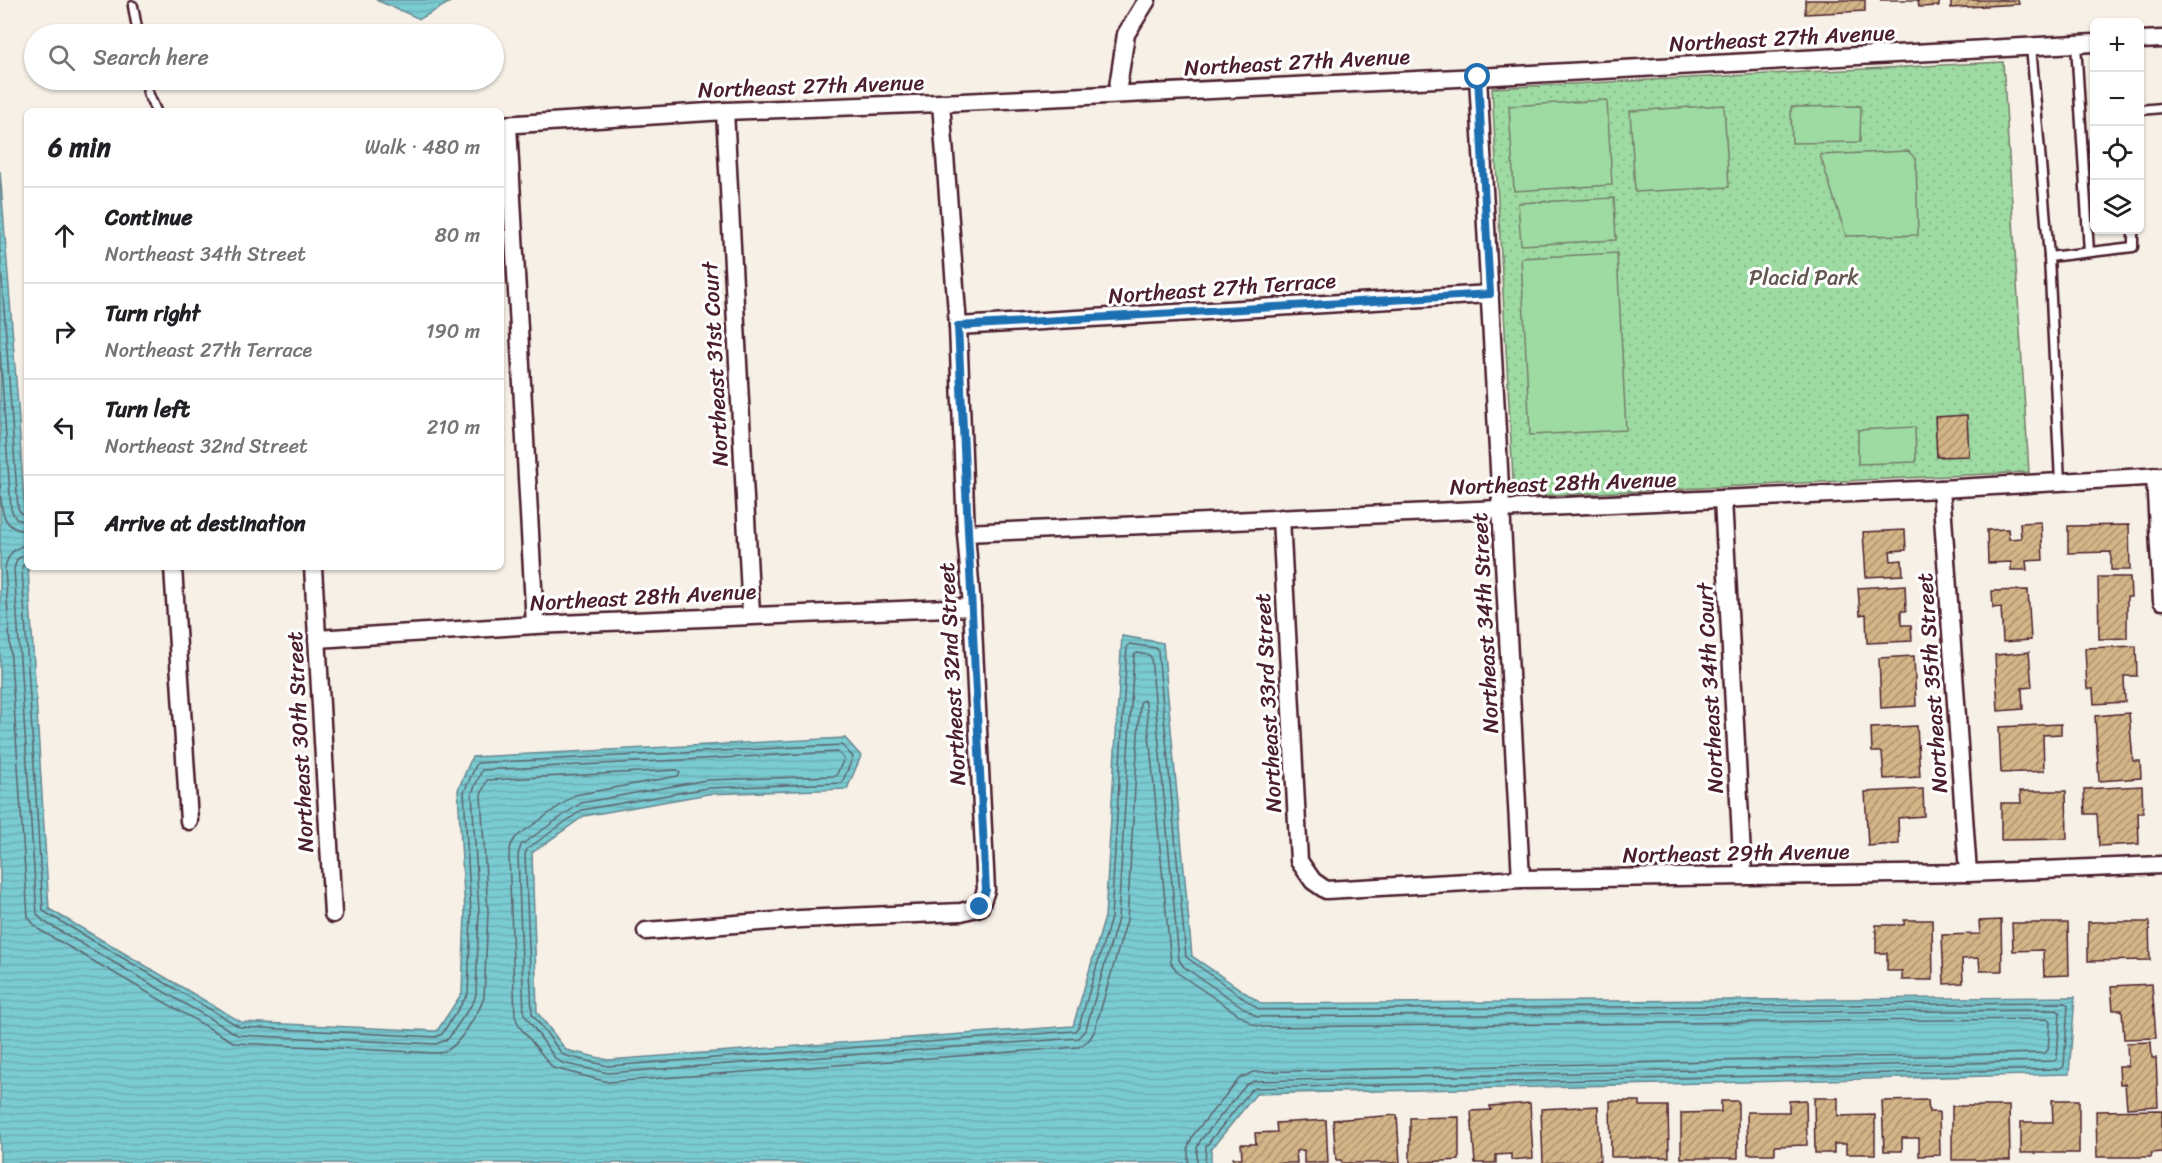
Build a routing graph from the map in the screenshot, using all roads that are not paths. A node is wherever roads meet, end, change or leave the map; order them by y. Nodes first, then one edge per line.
1 (1147, 0) edge
2 (133, 6) dead end
3 (136, 24) edge
4 (2162, 39) edge
5 (2144, 40) edge
6 (2090, 43) edge
7 (2076, 44) junction
8 (2031, 46) junction
9 (1478, 77) junction
10 (148, 90) edge
11 (1117, 93) junction
12 (941, 103) junction
13 (155, 108) edge
14 (2162, 108) edge
15 (2144, 110) edge
16 (725, 111) junction
17 (504, 125) edge
18 (2133, 234) edge
19 (2089, 252) junction
20 (2049, 257) junction
21 (1490, 294) junction
22 (958, 326) junction
23 (2158, 476) edge
24 (2060, 482) junction
25 (1941, 489) junction
26 (1723, 499) junction
27 (1501, 508) junction
28 (1281, 518) junction
29 (966, 533) junction
30 (173, 570) edge
31 (313, 570) edge
32 (2162, 601) edge
33 (972, 607) junction
34 (751, 614) junction
35 (535, 625) junction
36 (317, 639) junction
37 (189, 821) dead end
38 (2162, 865) edge
39 (1968, 873) junction
40 (1743, 875) junction
41 (1521, 879) junction
42 (1313, 880) joint
43 (333, 914) dead end
44 (646, 931) dead end

1 - 11 street
2 - 3 lane
4 - 5 street
6 - 7 street, Northeast 27th Avenue
7 - 8 street, Northeast 27th Avenue
7 - 19 lane
8 - 9 street, Northeast 27th Avenue
8 - 20 lane
9 - 11 street, Northeast 27th Avenue
9 - 21 street, Northeast 34th Street
10 - 13 lane
11 - 12 street, Northeast 27th Avenue
12 - 16 street, Northeast 27th Avenue
12 - 22 street, Northeast 32nd Street
14 - 15 lane
16 - 17 street, Northeast 27th Avenue
16 - 34 street, Northeast 31st Court
17 - 35 street
18 - 19 lane
19 - 20 lane
20 - 24 lane
21 - 22 street, Northeast 27th Terrace
21 - 27 street, Northeast 34th Street
22 - 29 street, Northeast 32nd Street
23 - 24 street, Northeast 28th Avenue
23 - 32 street
24 - 25 street, Northeast 28th Avenue
25 - 26 street, Northeast 28th Avenue
25 - 39 street, Northeast 35th Street
26 - 27 street, Northeast 28th Avenue
26 - 40 street, Northeast 34th Court
27 - 28 street, Northeast 28th Avenue
27 - 41 street, Northeast 34th Street
28 - 29 street, Northeast 28th Avenue
28 - 42 street, Northeast 33rd Street
29 - 33 street, Northeast 32nd Street
30 - 37 street
31 - 36 street, Northeast 30th Street
33 - 34 street, Northeast 28th Avenue
33 - 44 street, Northeast 32nd Street
34 - 35 street, Northeast 28th Avenue
35 - 36 street, Northeast 28th Avenue
36 - 43 street, Northeast 30th Street
38 - 39 street, Northeast 29th Avenue
39 - 40 street, Northeast 29th Avenue
40 - 41 street, Northeast 29th Avenue
41 - 42 street, Northeast 29th Avenue

